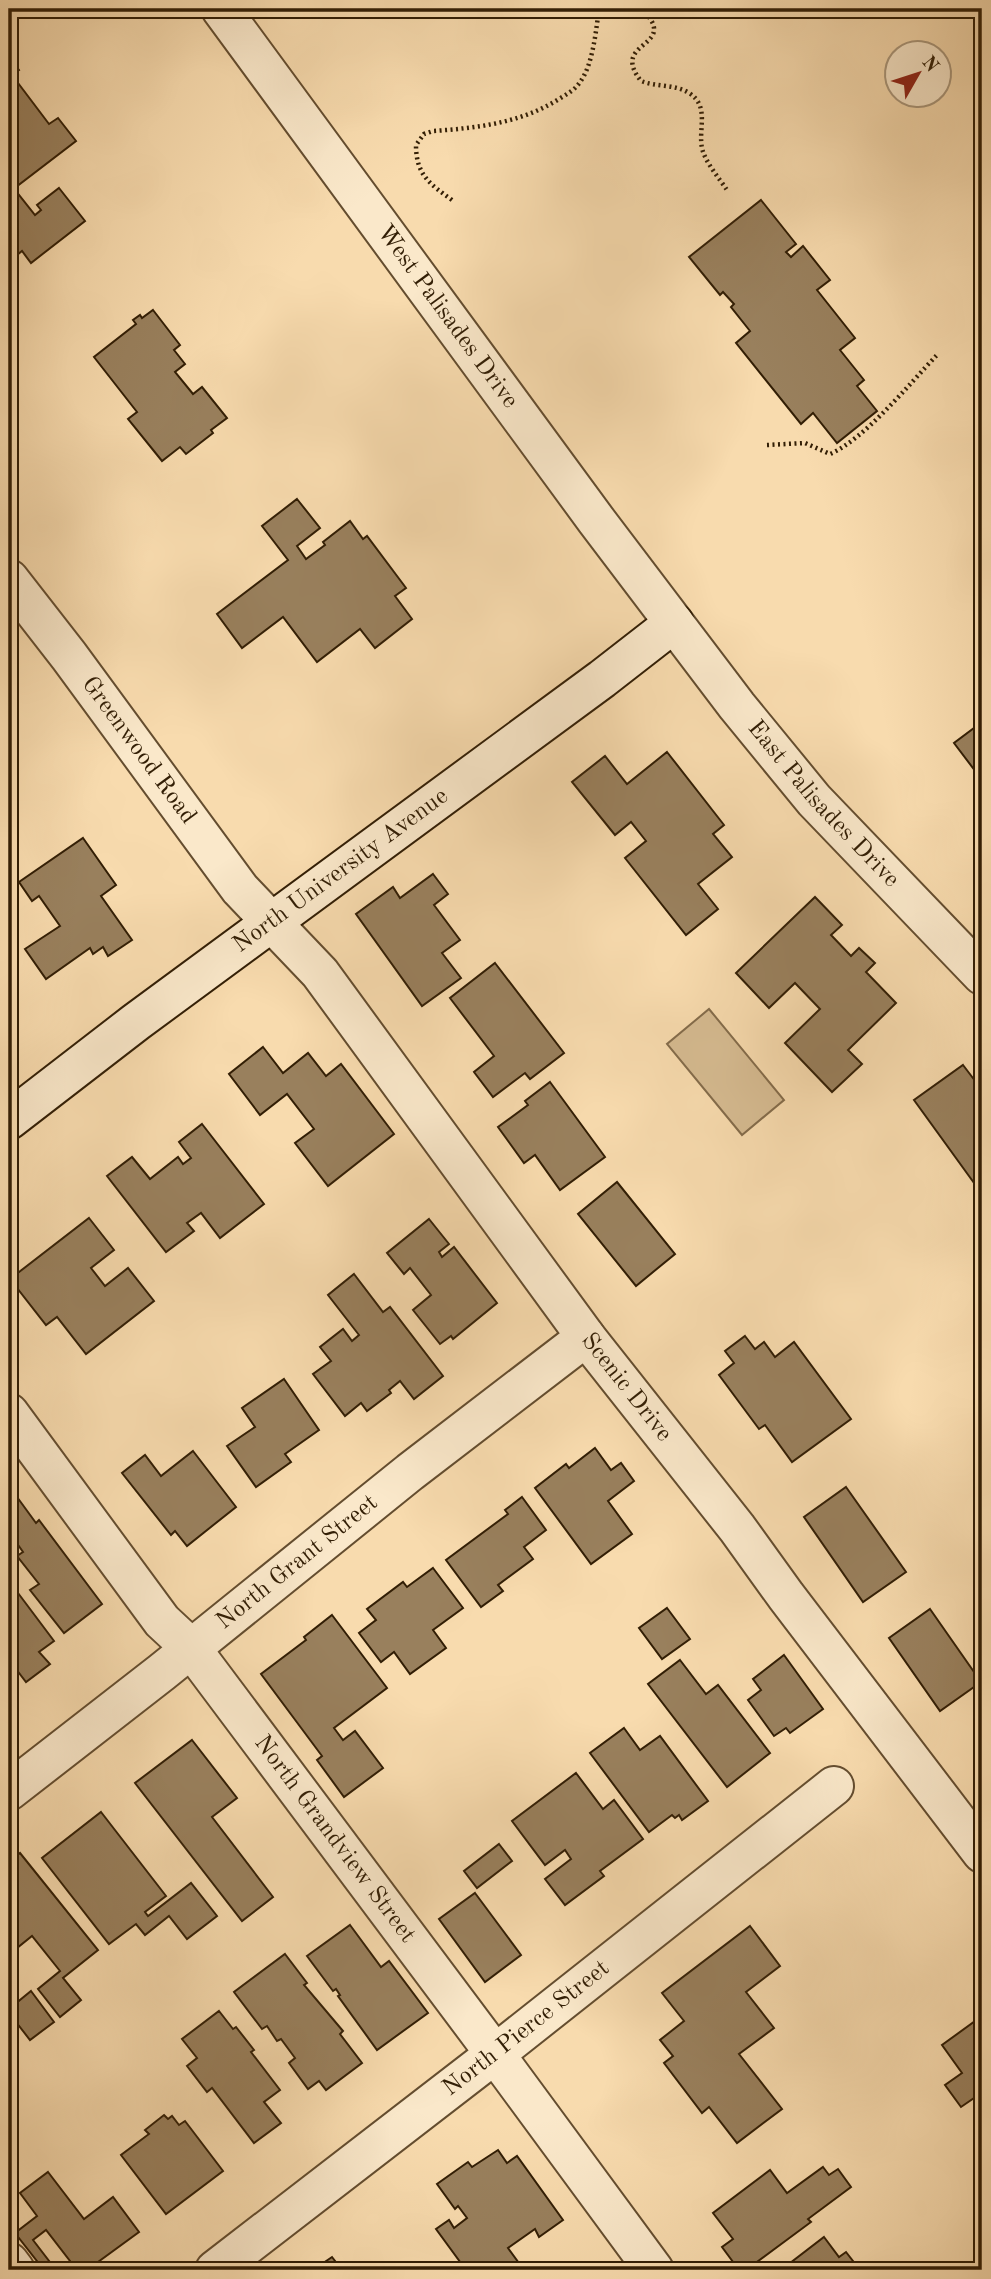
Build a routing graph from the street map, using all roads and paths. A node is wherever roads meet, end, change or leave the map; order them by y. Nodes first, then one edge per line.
1 (221, 9) edge
2 (599, 9) edge
3 (641, 9) edge
4 (727, 190) dead end
5 (452, 200) dead end
6 (937, 355) dead end
7 (767, 445) dead end
8 (9, 579) edge
9 (674, 623) junction
10 (271, 922) junction
11 (982, 975) edge
12 (9, 1120) edge
13 (586, 1337) junction
14 (9, 1413) edge
15 (191, 1648) junction
16 (834, 1786) dead end
17 (9, 1791) edge
18 (982, 1853) edge
19 (495, 2054) junction
20 (9, 2262) edge
21 (15, 2270) edge
22 (215, 2270) edge
23 (654, 2270) edge

1 - 9 street, West Palisades Drive
2 - 5 path
3 - 4 path
6 - 7 path
8 - 10 street, Greenwood Road
9 - 10 street, North University Avenue
9 - 11 street, East Palisades Drive
10 - 12 street, North University Avenue
10 - 13 street, Scenic Drive
13 - 15 street, North Grant Street
13 - 18 street, Scenic Drive
14 - 15 street, North Grandview Street
15 - 17 street, North Grant Street
15 - 19 street, North Grandview Street
16 - 19 street, North Pierce Street
19 - 22 street, North Pierce Street
19 - 23 street, North Grandview Street
20 - 21 street

